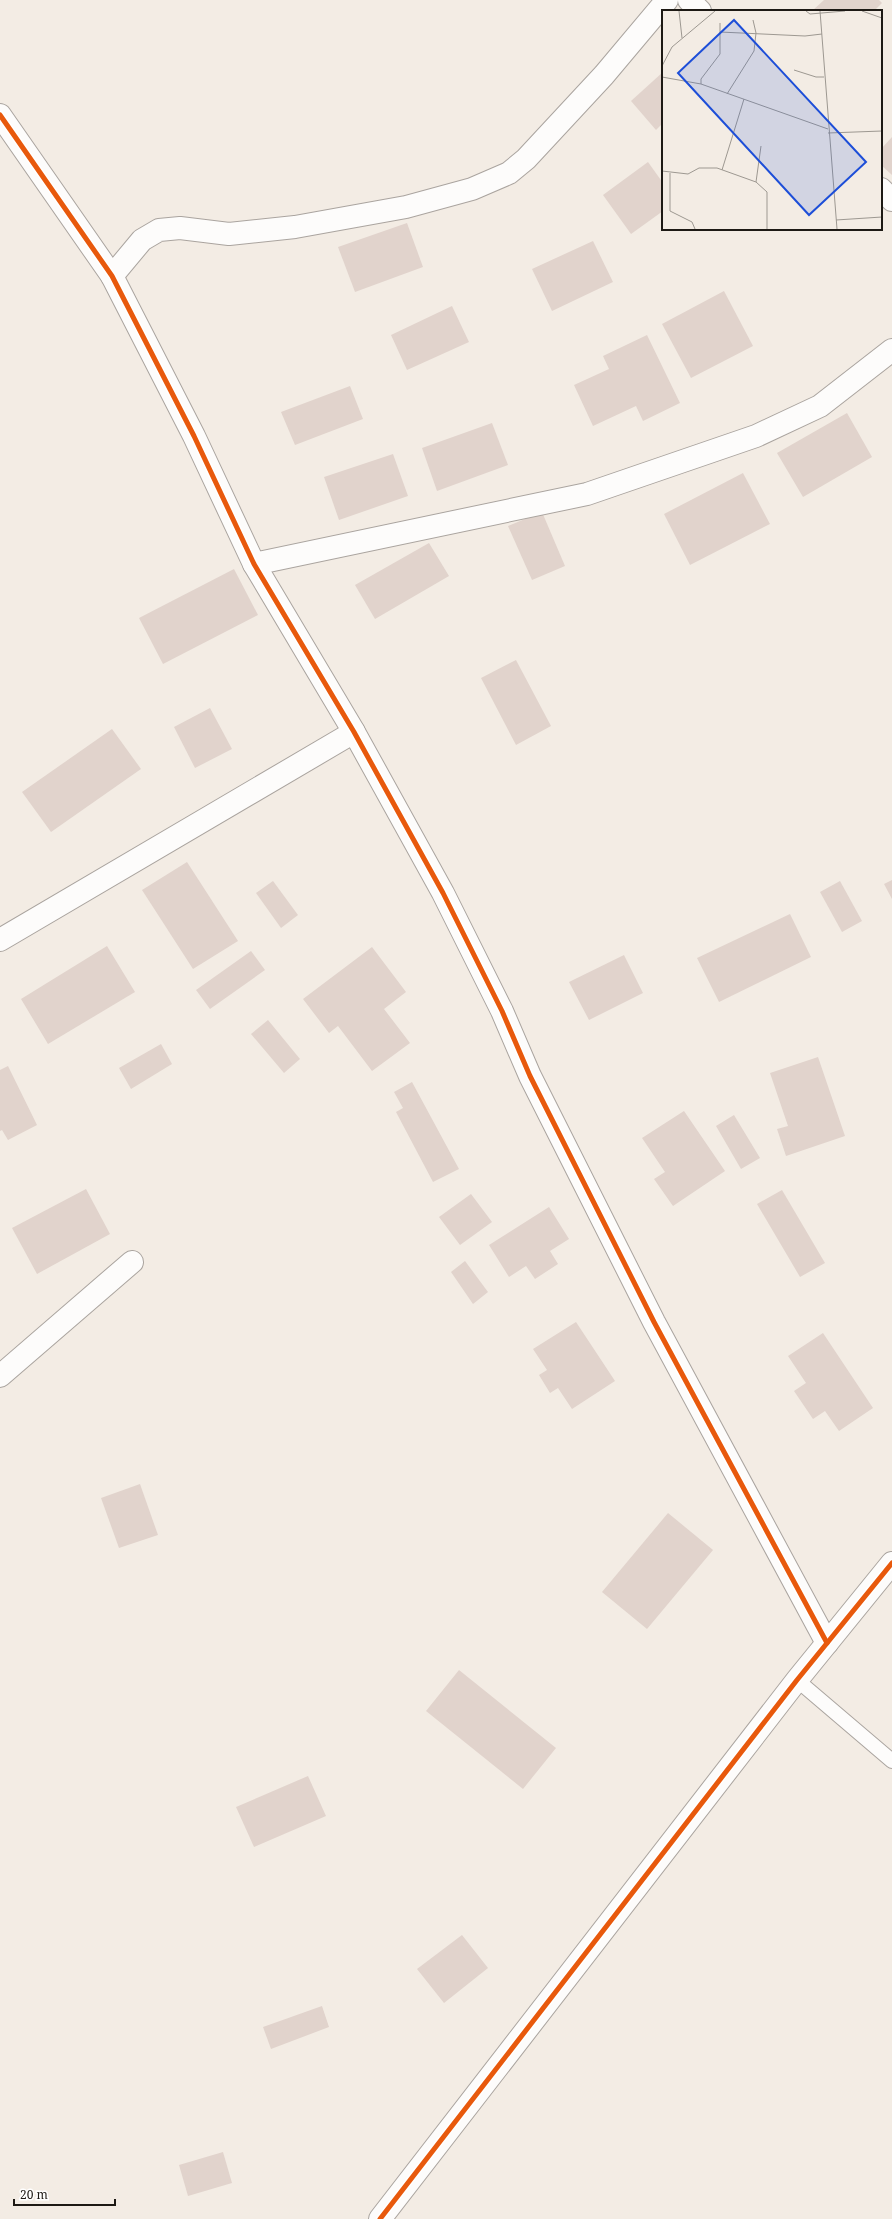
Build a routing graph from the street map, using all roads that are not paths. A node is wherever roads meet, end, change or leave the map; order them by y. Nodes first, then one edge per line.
1 (667, 0) edge
2 (689, 0) edge
3 (699, 10) edge
4 (0, 115) edge
5 (882, 190) edge
6 (892, 200) edge
7 (112, 276) junction
8 (892, 350) edge
9 (254, 564) junction
10 (354, 732) junction
11 (0, 940) edge
12 (132, 1262) dead end
13 (0, 1376) edge
14 (892, 1564) edge
15 (827, 1643) junction
16 (797, 1680) junction
17 (892, 1761) edge
18 (380, 2219) edge

1 - 7 street
2 - 3 street
4 - 7 street
5 - 6 street
7 - 9 street
8 - 9 street
9 - 10 street
10 - 11 street
10 - 15 street
12 - 13 street
14 - 15 street
15 - 16 street
16 - 17 lane
16 - 18 street

